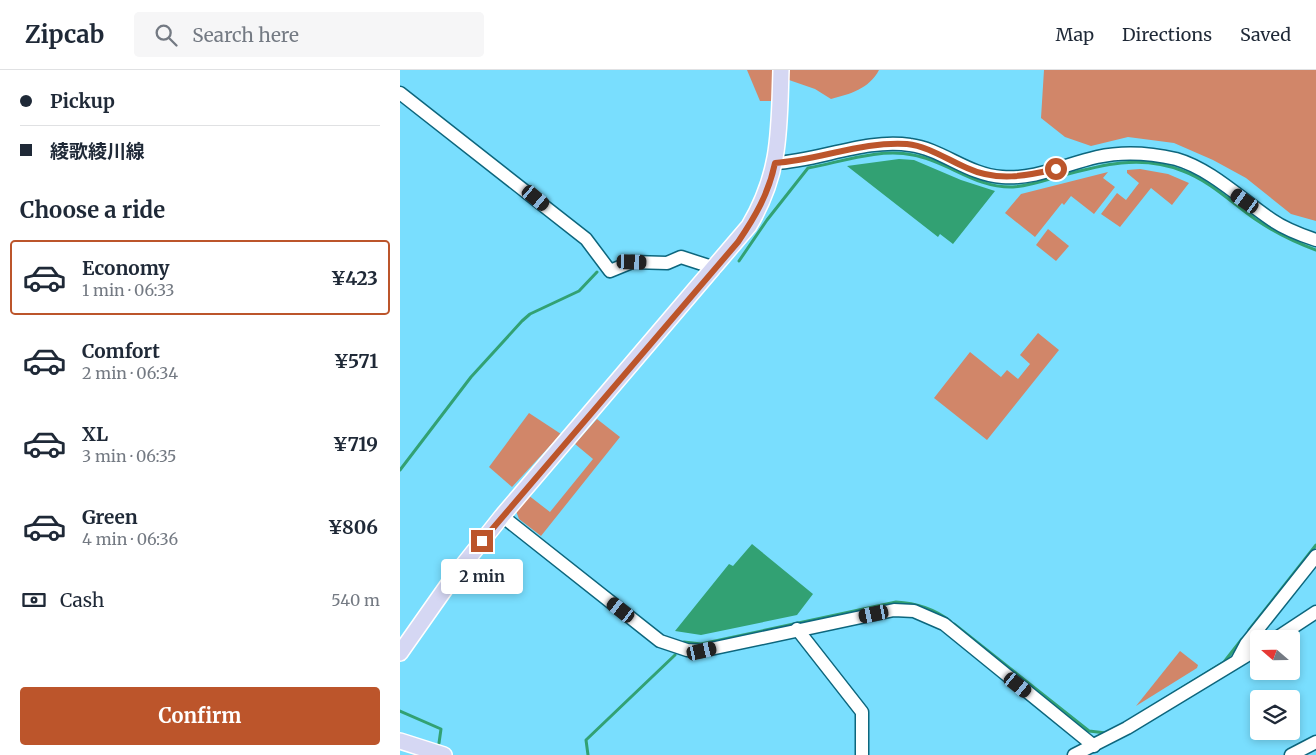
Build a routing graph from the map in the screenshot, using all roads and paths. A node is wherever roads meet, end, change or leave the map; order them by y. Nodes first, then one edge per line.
1 (781, 70) edge
2 (400, 93) edge
3 (775, 163) junction
4 (1316, 240) edge
5 (715, 268) junction
6 (502, 516) junction
7 (1316, 556) edge
8 (1316, 612) edge
9 (797, 629) junction
10 (1289, 630) edge
11 (400, 653) edge
12 (1250, 653) edge
13 (1238, 660) junction
14 (400, 741) edge
15 (1316, 742) edge
16 (1094, 746) junction
17 (428, 752) edge
18 (444, 755) edge
19 (862, 755) edge
20 (1074, 755) edge
21 (1290, 755) edge

1 - 3 main road
2 - 5 street
3 - 4 street
3 - 5 main road
5 - 6 main road
6 - 9 street
6 - 11 main road
7 - 13 street
8 - 10 street
9 - 16 street
9 - 19 street
12 - 13 street
13 - 16 street
14 - 17 main road
15 - 21 street
16 - 20 street
17 - 18 main road

